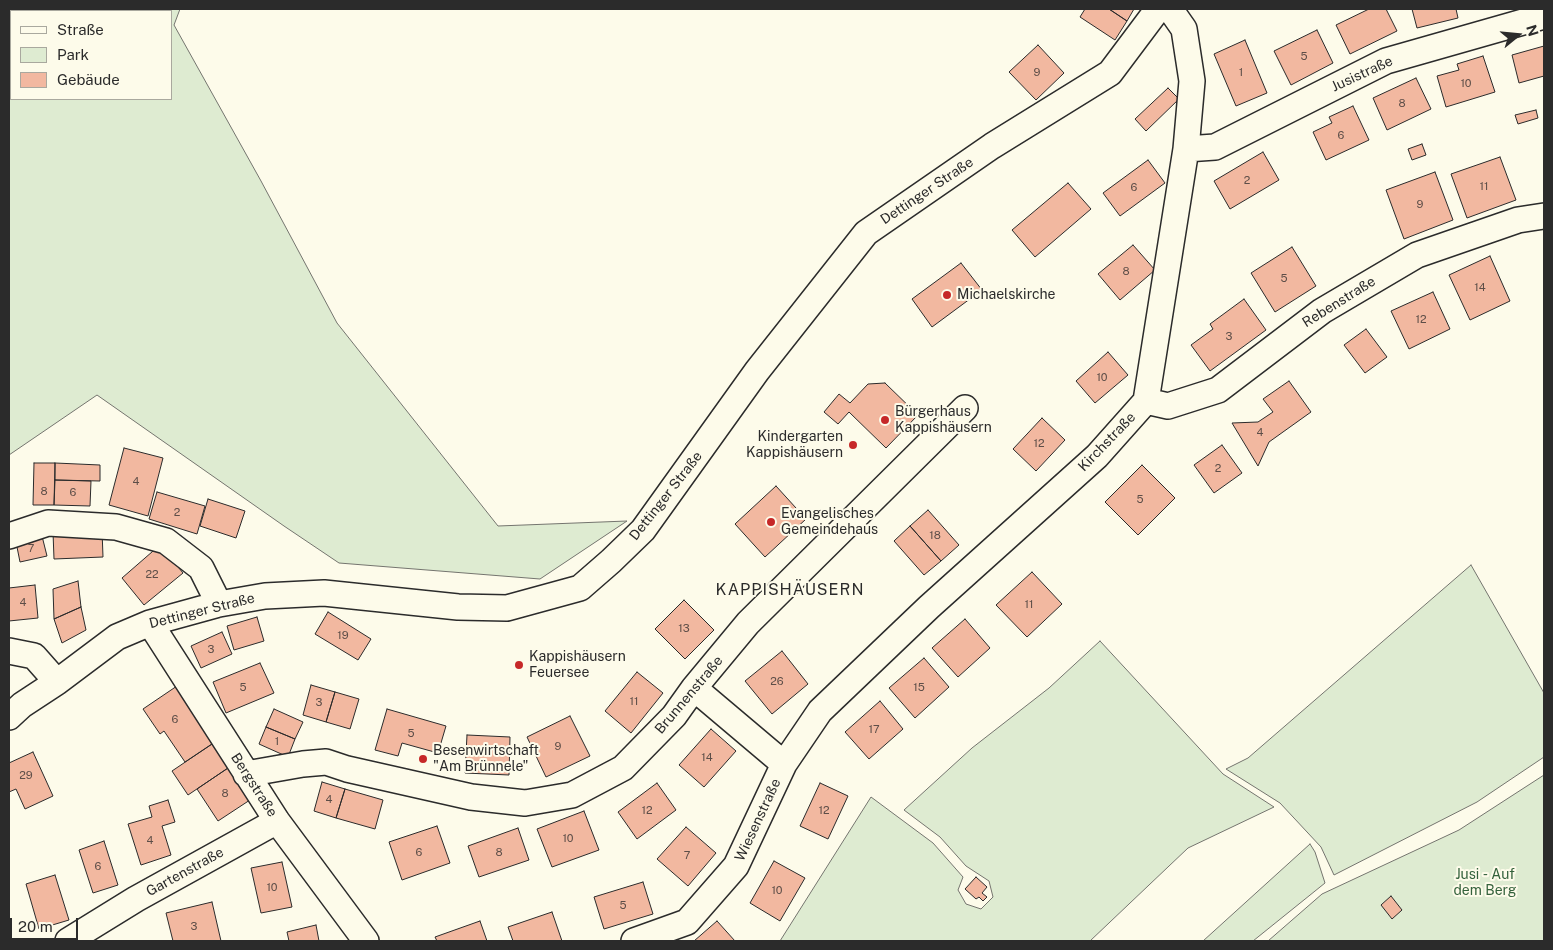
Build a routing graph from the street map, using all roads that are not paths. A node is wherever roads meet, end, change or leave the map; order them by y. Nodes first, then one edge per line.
1 (1158, 9) edge
2 (1170, 9) edge
3 (1544, 16) edge
4 (1186, 149) junction
5 (1544, 216) edge
6 (1146, 401) junction
7 (965, 408) dead end
8 (9, 536) edge
9 (219, 604) junction
10 (150, 623) junction
11 (9, 651) edge
12 (57, 682) junction
13 (694, 688) junction
14 (9, 717) edge
15 (784, 764) junction
16 (246, 774) junction
17 (278, 821) junction
18 (68, 941) edge
19 (366, 941) edge
20 (634, 941) edge

1 - 9 street, Dettinger Straße
2 - 4 street, Kirchstraße
3 - 4 street, Jusistraße
4 - 6 street, Kirchstraße
5 - 6 street, Rebenstraße
6 - 15 street, Kirchstraße
7 - 13 street, Brunnenstraße
8 - 9 street
9 - 10 street, Dettinger Straße
10 - 12 street, Dettinger Straße
10 - 16 street, Bergstraße
11 - 12 street
12 - 14 street, Dettinger Straße
13 - 15 street
13 - 16 street, Brunnenstraße
15 - 20 street, Wiesenstraße
16 - 17 street, Bergstraße
17 - 18 street, Gartenstraße
17 - 19 street, Bergstraße

